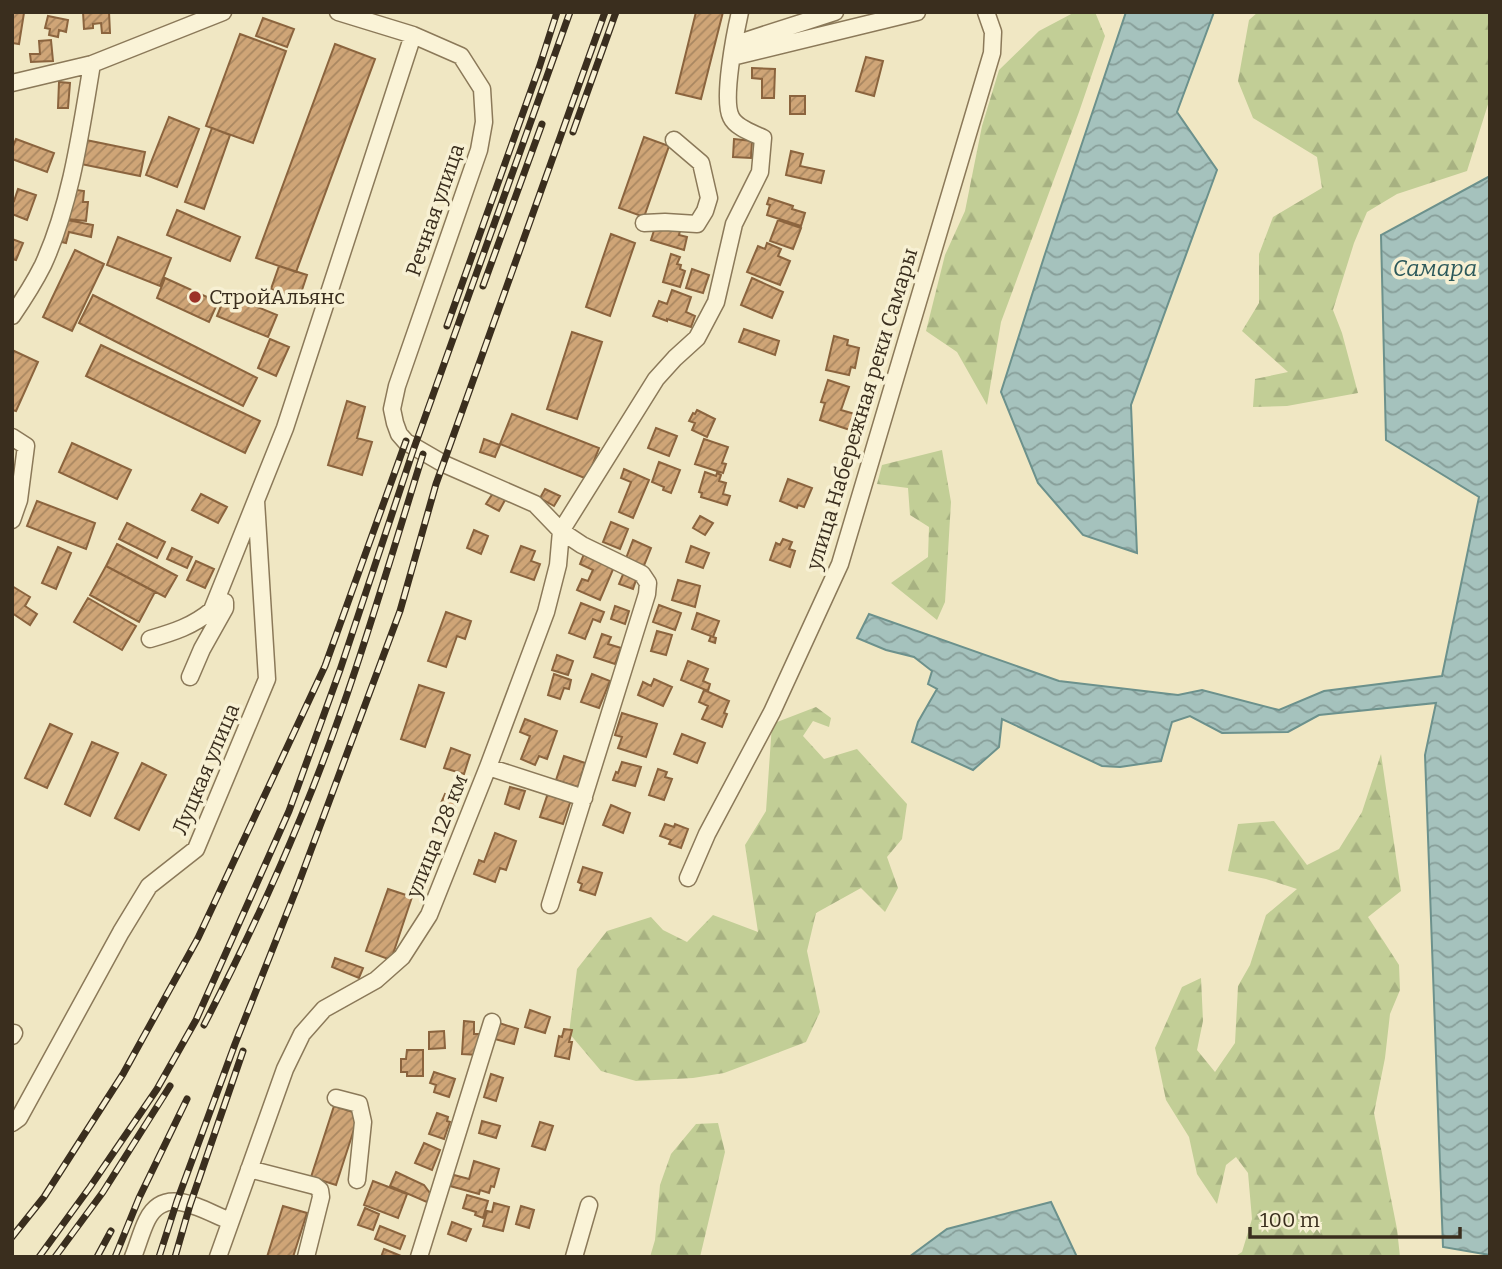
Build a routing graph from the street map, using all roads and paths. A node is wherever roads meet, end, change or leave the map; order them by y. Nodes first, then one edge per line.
1 (223, 12) edge
2 (338, 12) edge
3 (740, 12) edge
4 (835, 12) edge
5 (918, 12) edge
6 (986, 12) edge
7 (413, 35) junction
8 (732, 57) junction
9 (92, 64) junction
10 (12, 83) edge
11 (674, 140) dead end
12 (719, 218) junction
13 (644, 223) dead end
14 (14, 311) edge
15 (12, 437) edge
16 (16, 499) edge
17 (256, 501) junction
18 (12, 520) edge
19 (561, 531) junction
20 (226, 575) junction
21 (150, 639) dead end
22 (190, 677) dead end
23 (488, 767) junction
24 (584, 798) junction
25 (688, 878) dead end
26 (550, 905) dead end
27 (492, 1022) dead end
28 (336, 1098) dead end
29 (12, 1123) edge
30 (249, 1169) junction
31 (357, 1180) dead end
32 (589, 1205) dead end
33 (230, 1221) junction
34 (133, 1257) edge
35 (218, 1257) edge
36 (306, 1257) edge
37 (419, 1257) edge
38 (574, 1257) edge

1 - 9 street
2 - 7 street, Речная улица
3 - 8 street
4 - 8 street
5 - 8 street
6 - 25 street, улица Набережная реки Самары
7 - 17 street
7 - 19 street, Речная улица
8 - 12 street
9 - 10 street
9 - 14 street
11 - 12 street
12 - 13 street
12 - 19 street
15 - 16 street
16 - 18 street
17 - 20 street
17 - 29 street, Луцкая улица
19 - 23 street, улица 128 км
19 - 24 street
20 - 21 street
20 - 22 street
23 - 24 street
23 - 30 street, улица 128 км
24 - 26 street
27 - 37 street
28 - 31 street
30 - 33 street, улица 128 км
30 - 36 street
32 - 38 street
33 - 34 street
33 - 35 street, улица 128 км

